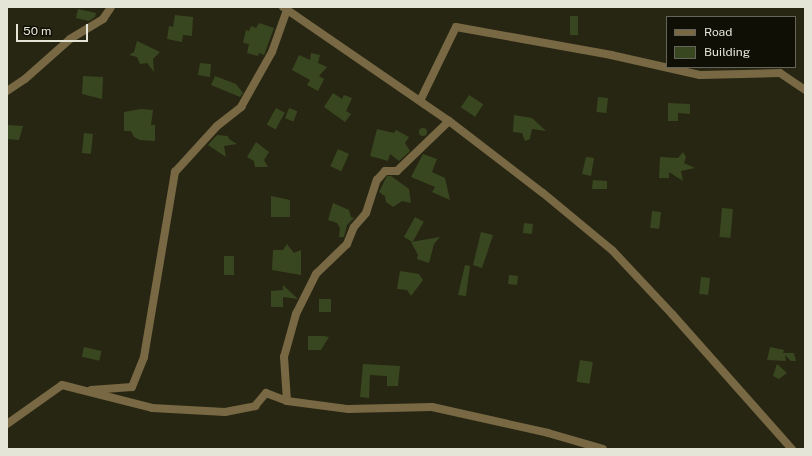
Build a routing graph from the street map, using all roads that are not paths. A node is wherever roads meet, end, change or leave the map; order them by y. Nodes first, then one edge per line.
1 (111, 7) edge
2 (287, 8) edge
3 (666, 67) edge
4 (669, 68) edge
5 (805, 90) edge
6 (7, 91) edge
7 (420, 101) junction
8 (449, 121) junction
9 (85, 391) junction
10 (287, 401) junction
11 (7, 424) edge
12 (603, 449) edge
13 (792, 449) edge

1 - 6 street
2 - 7 street
2 - 9 street
3 - 7 street
4 - 5 street
7 - 8 street
8 - 10 street
8 - 13 street
9 - 10 street
9 - 11 street
10 - 12 street

